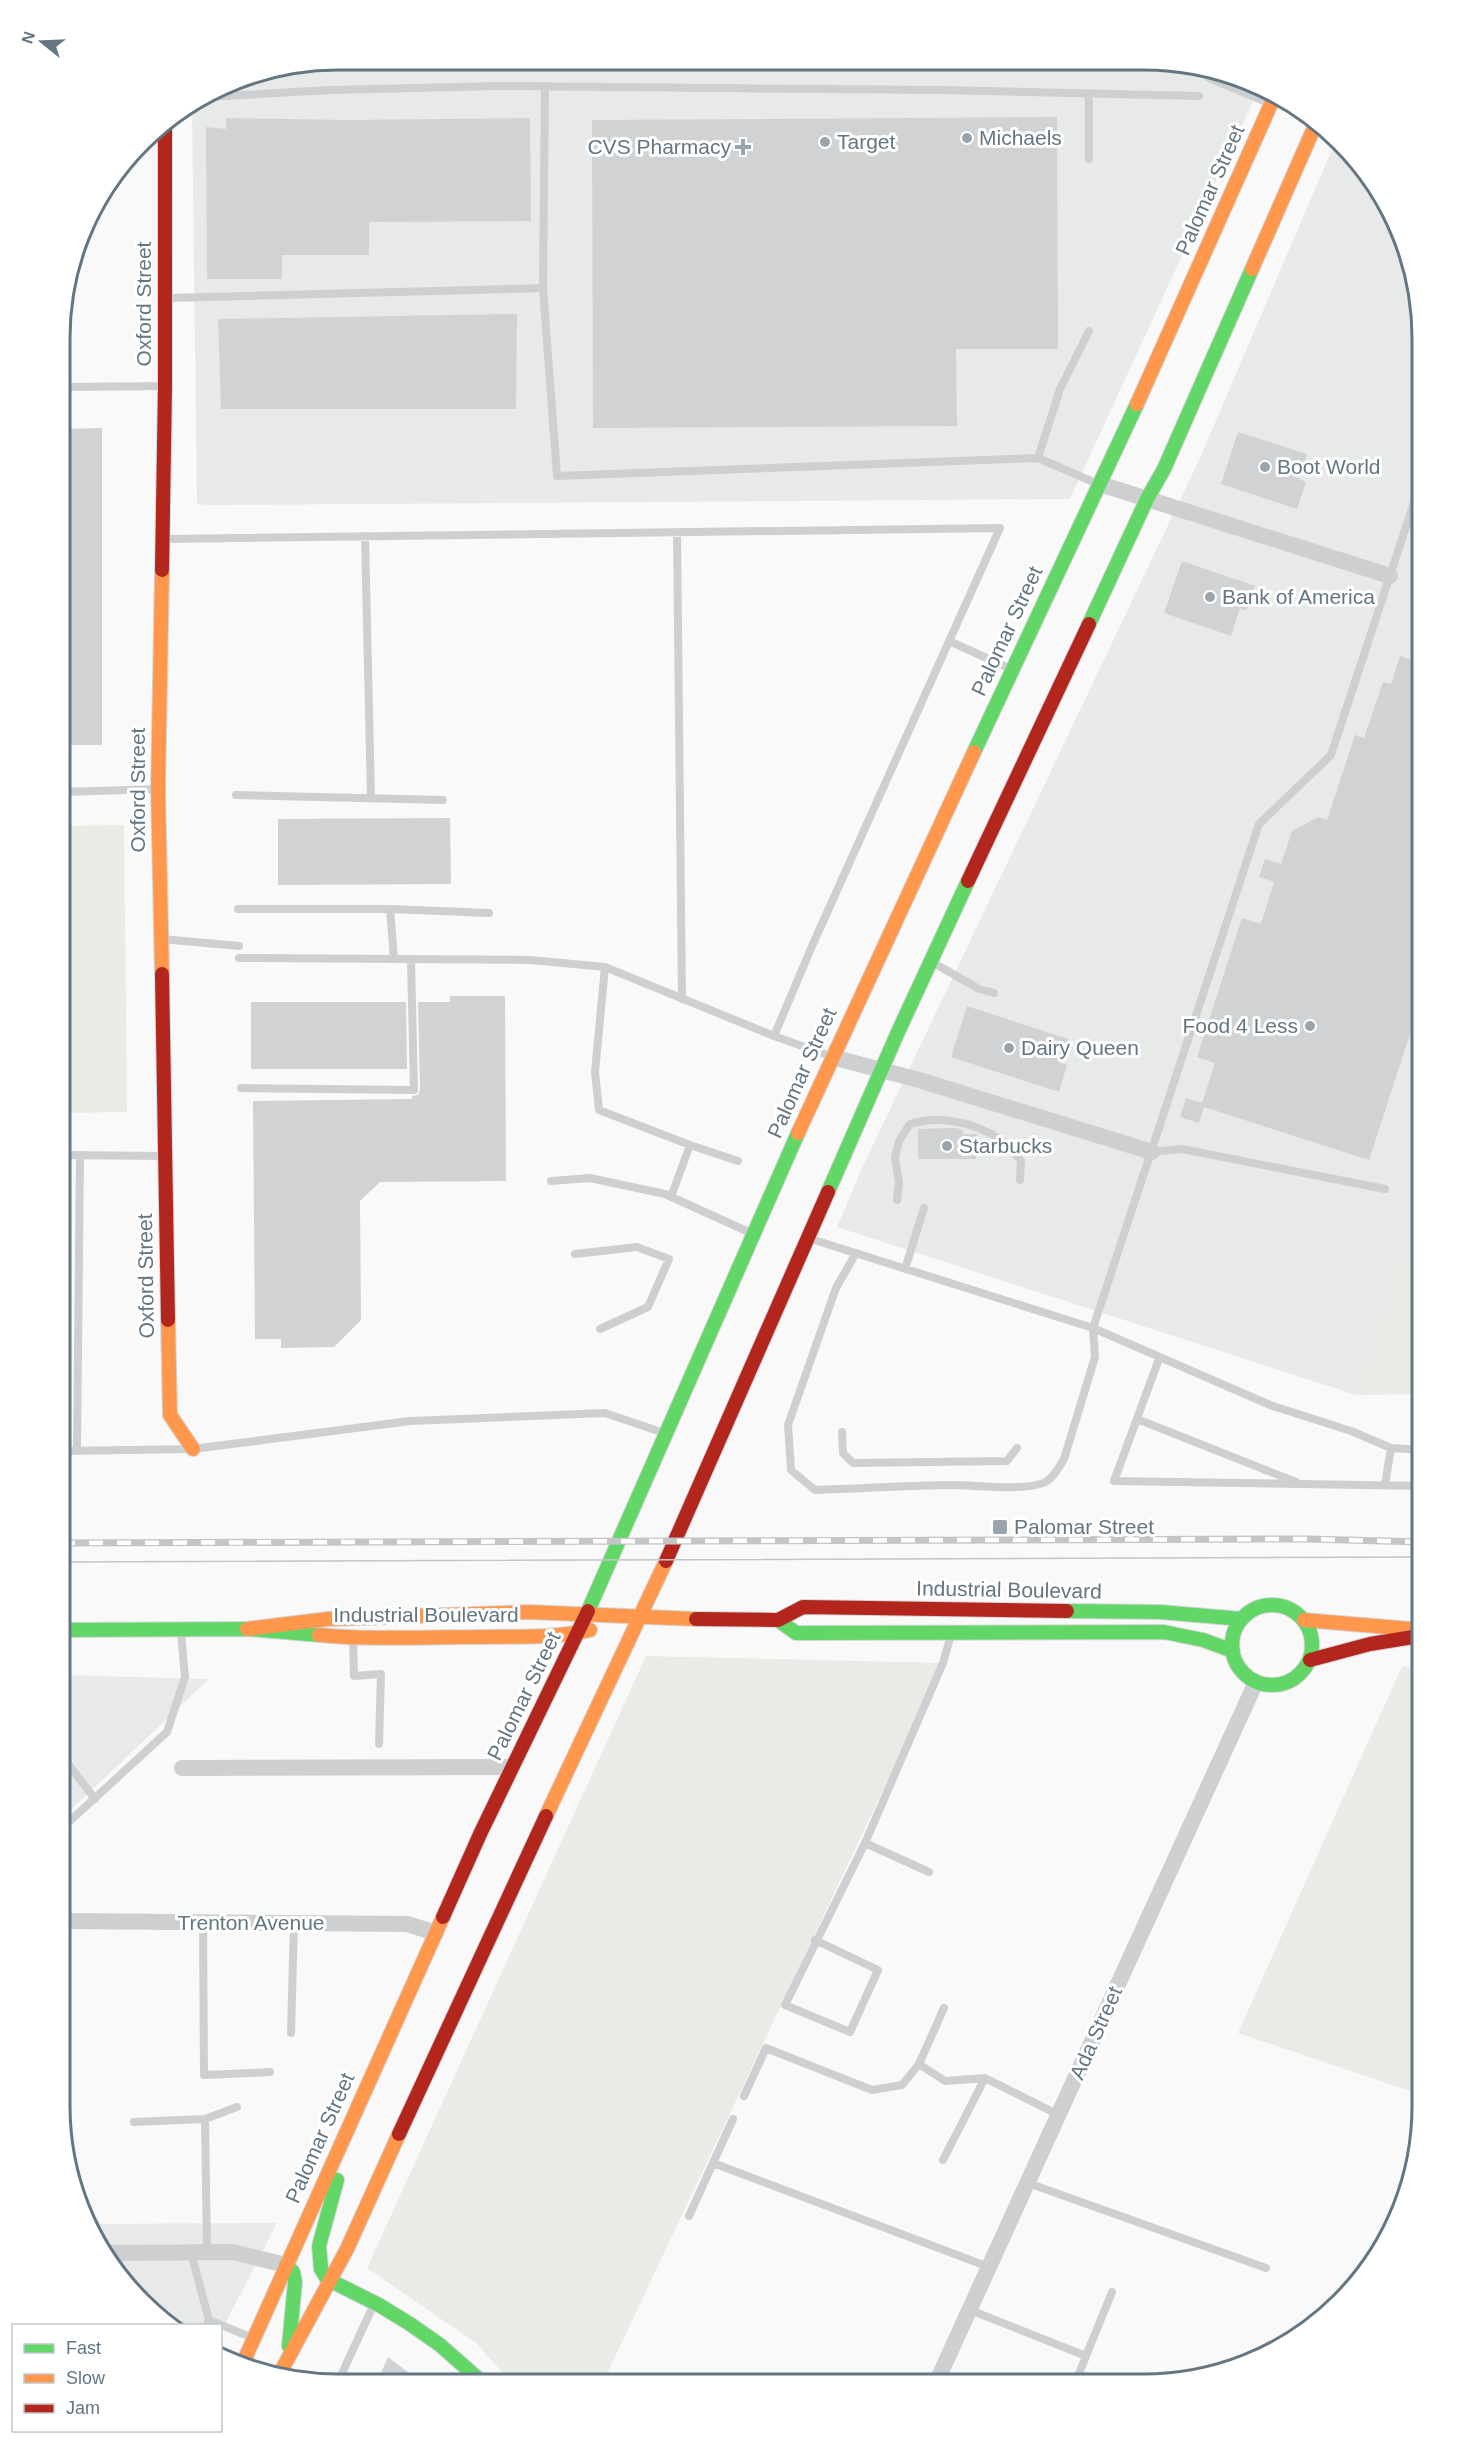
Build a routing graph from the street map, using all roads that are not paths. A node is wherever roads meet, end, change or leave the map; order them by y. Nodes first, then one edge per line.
1 (545, 86) junction
2 (1089, 94) junction
3 (224, 96) edge
4 (1199, 96) dead end
5 (1271, 103) edge
6 (1313, 131) edge
7 (165, 135) edge
8 (1089, 159) dead end
9 (543, 288) junction
10 (165, 298) junction
11 (1089, 331) dead end
12 (165, 386) junction
13 (70, 387) edge
14 (1038, 458) junction
15 (1100, 484) junction
16 (1147, 499) junction
17 (1412, 509) edge
18 (677, 532) junction
19 (365, 536) junction
20 (162, 539) junction
21 (1390, 576) junction
22 (949, 641) junction
23 (1013, 670) junction
24 (158, 789) junction
25 (70, 792) edge
26 (236, 795) dead end
27 (371, 798) junction
28 (443, 800) dead end
29 (238, 909) dead end
30 (390, 909) junction
31 (489, 913) dead end
32 (161, 939) junction
33 (239, 946) dead end
34 (239, 957) dead end
35 (394, 959) junction
36 (411, 959) junction
37 (931, 961) junction
38 (605, 967) junction
39 (994, 993) dead end
40 (681, 999) junction
41 (774, 1036) junction
42 (832, 1057) junction
43 (881, 1071) junction
44 (242, 1088) dead end
45 (690, 1145) junction
46 (1152, 1152) junction
47 (70, 1155) edge
48 (80, 1155) junction
49 (165, 1156) junction
50 (738, 1161) dead end
51 (551, 1180) dead end
52 (1020, 1180) dead end
53 (1384, 1189) dead end
54 (671, 1197) junction
55 (897, 1200) dead end
56 (924, 1208) dead end
57 (754, 1234) junction
58 (807, 1238) junction
59 (856, 1253) junction
60 (576, 1254) dead end
61 (904, 1269) junction
62 (1093, 1328) junction
63 (600, 1329) dead end
64 (1160, 1359) junction
65 (1137, 1419) junction
66 (842, 1432) dead end
67 (665, 1434) junction
68 (1017, 1448) dead end
69 (1391, 1448) junction
70 (194, 1449) junction
71 (1412, 1449) edge
72 (70, 1451) edge
73 (77, 1451) junction
74 (1302, 1484) junction
75 (1385, 1485) junction
76 (1412, 1486) edge
77 (587, 1613) junction
78 (639, 1618) junction
79 (1242, 1618) junction
80 (778, 1620) junction
81 (1304, 1620) junction
82 (247, 1629) junction
83 (70, 1630) edge
84 (181, 1630) junction
85 (1412, 1630) edge
86 (578, 1633) junction
87 (951, 1633) junction
88 (1412, 1636) edge
89 (353, 1638) junction
90 (1233, 1651) junction
91 (1310, 1660) junction
92 (1256, 1682) junction
93 (379, 1743) dead end
94 (70, 1767) edge
95 (512, 1767) junction
96 (182, 1768) dead end
97 (94, 1799) junction
98 (70, 1821) edge
99 (865, 1843) junction
100 (929, 1872) dead end
101 (70, 1922) edge
102 (203, 1922) junction
103 (294, 1923) junction
104 (436, 1934) junction
105 (815, 1940) junction
106 (944, 2008) dead end
107 (291, 2033) dead end
108 (919, 2064) junction
109 (270, 2072) dead end
110 (985, 2078) junction
111 (744, 2096) dead end
112 (237, 2107) dead end
113 (1059, 2115) junction
114 (205, 2119) junction
115 (733, 2119) dead end
116 (134, 2122) dead end
117 (348, 2126) junction
118 (943, 2160) dead end
119 (713, 2163) junction
120 (1028, 2182) junction
121 (689, 2216) dead end
122 (199, 2252) junction
123 (115, 2253) edge
124 (286, 2265) junction
125 (989, 2267) junction
126 (1266, 2268) dead end
127 (329, 2282) junction
128 (1112, 2292) dead end
129 (374, 2303) junction
130 (970, 2310) junction
131 (207, 2323) edge
132 (222, 2328) edge
133 (254, 2338) junction
134 (246, 2356) edge
135 (1086, 2356) junction
136 (288, 2359) junction
137 (283, 2367) edge
138 (342, 2374) edge
139 (473, 2374) edge
140 (940, 2374) edge
141 (1079, 2374) edge

1 - 2 lane
1 - 3 lane
1 - 9 lane
2 - 4 lane
2 - 8 lane
5 - 15 main road, Palomar Street
6 - 16 main road
7 - 10 main road, Oxford Street
9 - 10 lane
9 - 14 lane
10 - 12 main road, Oxford Street
11 - 14 lane
12 - 13 lane
12 - 20 main road, Oxford Street
14 - 15 lane
15 - 16 street
15 - 23 main road, Palomar Street
16 - 21 street
16 - 37 main road
17 - 21 lane
18 - 19 lane
18 - 22 lane
18 - 40 lane
19 - 20 lane
19 - 27 lane
20 - 24 main road, Oxford Street
21 - 46 lane
22 - 23 lane
22 - 41 lane
23 - 42 main road, Palomar Street
24 - 25 lane
24 - 32 main road, Oxford Street
26 - 27 lane
27 - 28 lane
29 - 30 lane
30 - 31 lane
30 - 35 lane
32 - 33 lane
32 - 49 main road, Oxford Street
34 - 35 lane
35 - 36 lane
36 - 38 lane
36 - 44 lane
37 - 39 lane
37 - 43 main road
38 - 40 lane
38 - 45 lane
40 - 41 lane
41 - 42 lane
42 - 43 street
42 - 57 main road, Palomar Street
43 - 46 street
43 - 58 main road
45 - 50 lane
45 - 54 lane
46 - 53 lane
46 - 62 lane
47 - 48 lane
48 - 49 lane
48 - 73 lane
49 - 70 main road, Oxford Street
51 - 54 lane
52 - 55 lane
54 - 57 lane
56 - 61 lane
57 - 67 main road, Palomar Street
58 - 59 lane
58 - 78 main road
59 - 61 lane
59 - 62 lane
60 - 63 lane
61 - 62 lane
62 - 64 lane
64 - 65 lane
64 - 69 lane
65 - 74 lane
65 - 74 lane
66 - 68 lane
67 - 70 lane
67 - 77 main road, Palomar Street
69 - 71 lane
69 - 75 lane
70 - 73 lane
72 - 73 lane
74 - 75 lane
75 - 76 lane
77 - 78 main road, Industrial Boulevard
77 - 82 main road, Industrial Boulevard
77 - 86 main road, Palomar Street
78 - 80 main road, Industrial Boulevard
78 - 86 main road, Industrial Boulevard
78 - 127 main road
79 - 80 main road, Industrial Boulevard
79 - 81 main road, Industrial Boulevard
79 - 90 main road
80 - 87 main road, Industrial Boulevard
81 - 85 main road, Industrial Boulevard
81 - 91 main road
82 - 84 main road, Industrial Boulevard
82 - 89 main road, Industrial Boulevard
83 - 84 main road, Industrial Boulevard
84 - 97 lane
86 - 89 main road, Industrial Boulevard
86 - 95 main road, Palomar Street
87 - 90 main road, Industrial Boulevard
87 - 99 lane
88 - 91 main road, Industrial Boulevard
89 - 93 lane
90 - 92 main road
91 - 92 main road
92 - 113 street, Ada Street
94 - 97 lane
95 - 96 street
95 - 104 main road, Palomar Street
97 - 98 lane
99 - 100 lane
99 - 105 lane
101 - 102 street, Trenton Avenue
102 - 103 street, Trenton Avenue
102 - 109 lane
103 - 104 street, Trenton Avenue
103 - 107 lane
104 - 117 main road, Palomar Street
105 - 105 lane
106 - 108 lane
108 - 110 lane
108 - 111 lane
110 - 113 lane
110 - 118 lane
112 - 114 lane
113 - 120 street, Ada Street
114 - 116 lane
114 - 122 lane
115 - 119 lane
117 - 124 main road, Palomar Street
117 - 127 main road
119 - 121 lane
119 - 125 lane
120 - 125 street, Ada Street
120 - 126 lane
122 - 123 street
122 - 124 street
122 - 131 lane
124 - 133 main road, Palomar Street
124 - 136 main road
125 - 130 street, Ada Street
127 - 129 main road
127 - 136 main road
128 - 135 lane
129 - 138 lane
129 - 139 main road
130 - 135 lane
130 - 140 street, Ada Street
132 - 133 lane
133 - 134 main road, Palomar Street
135 - 141 lane
136 - 137 main road

